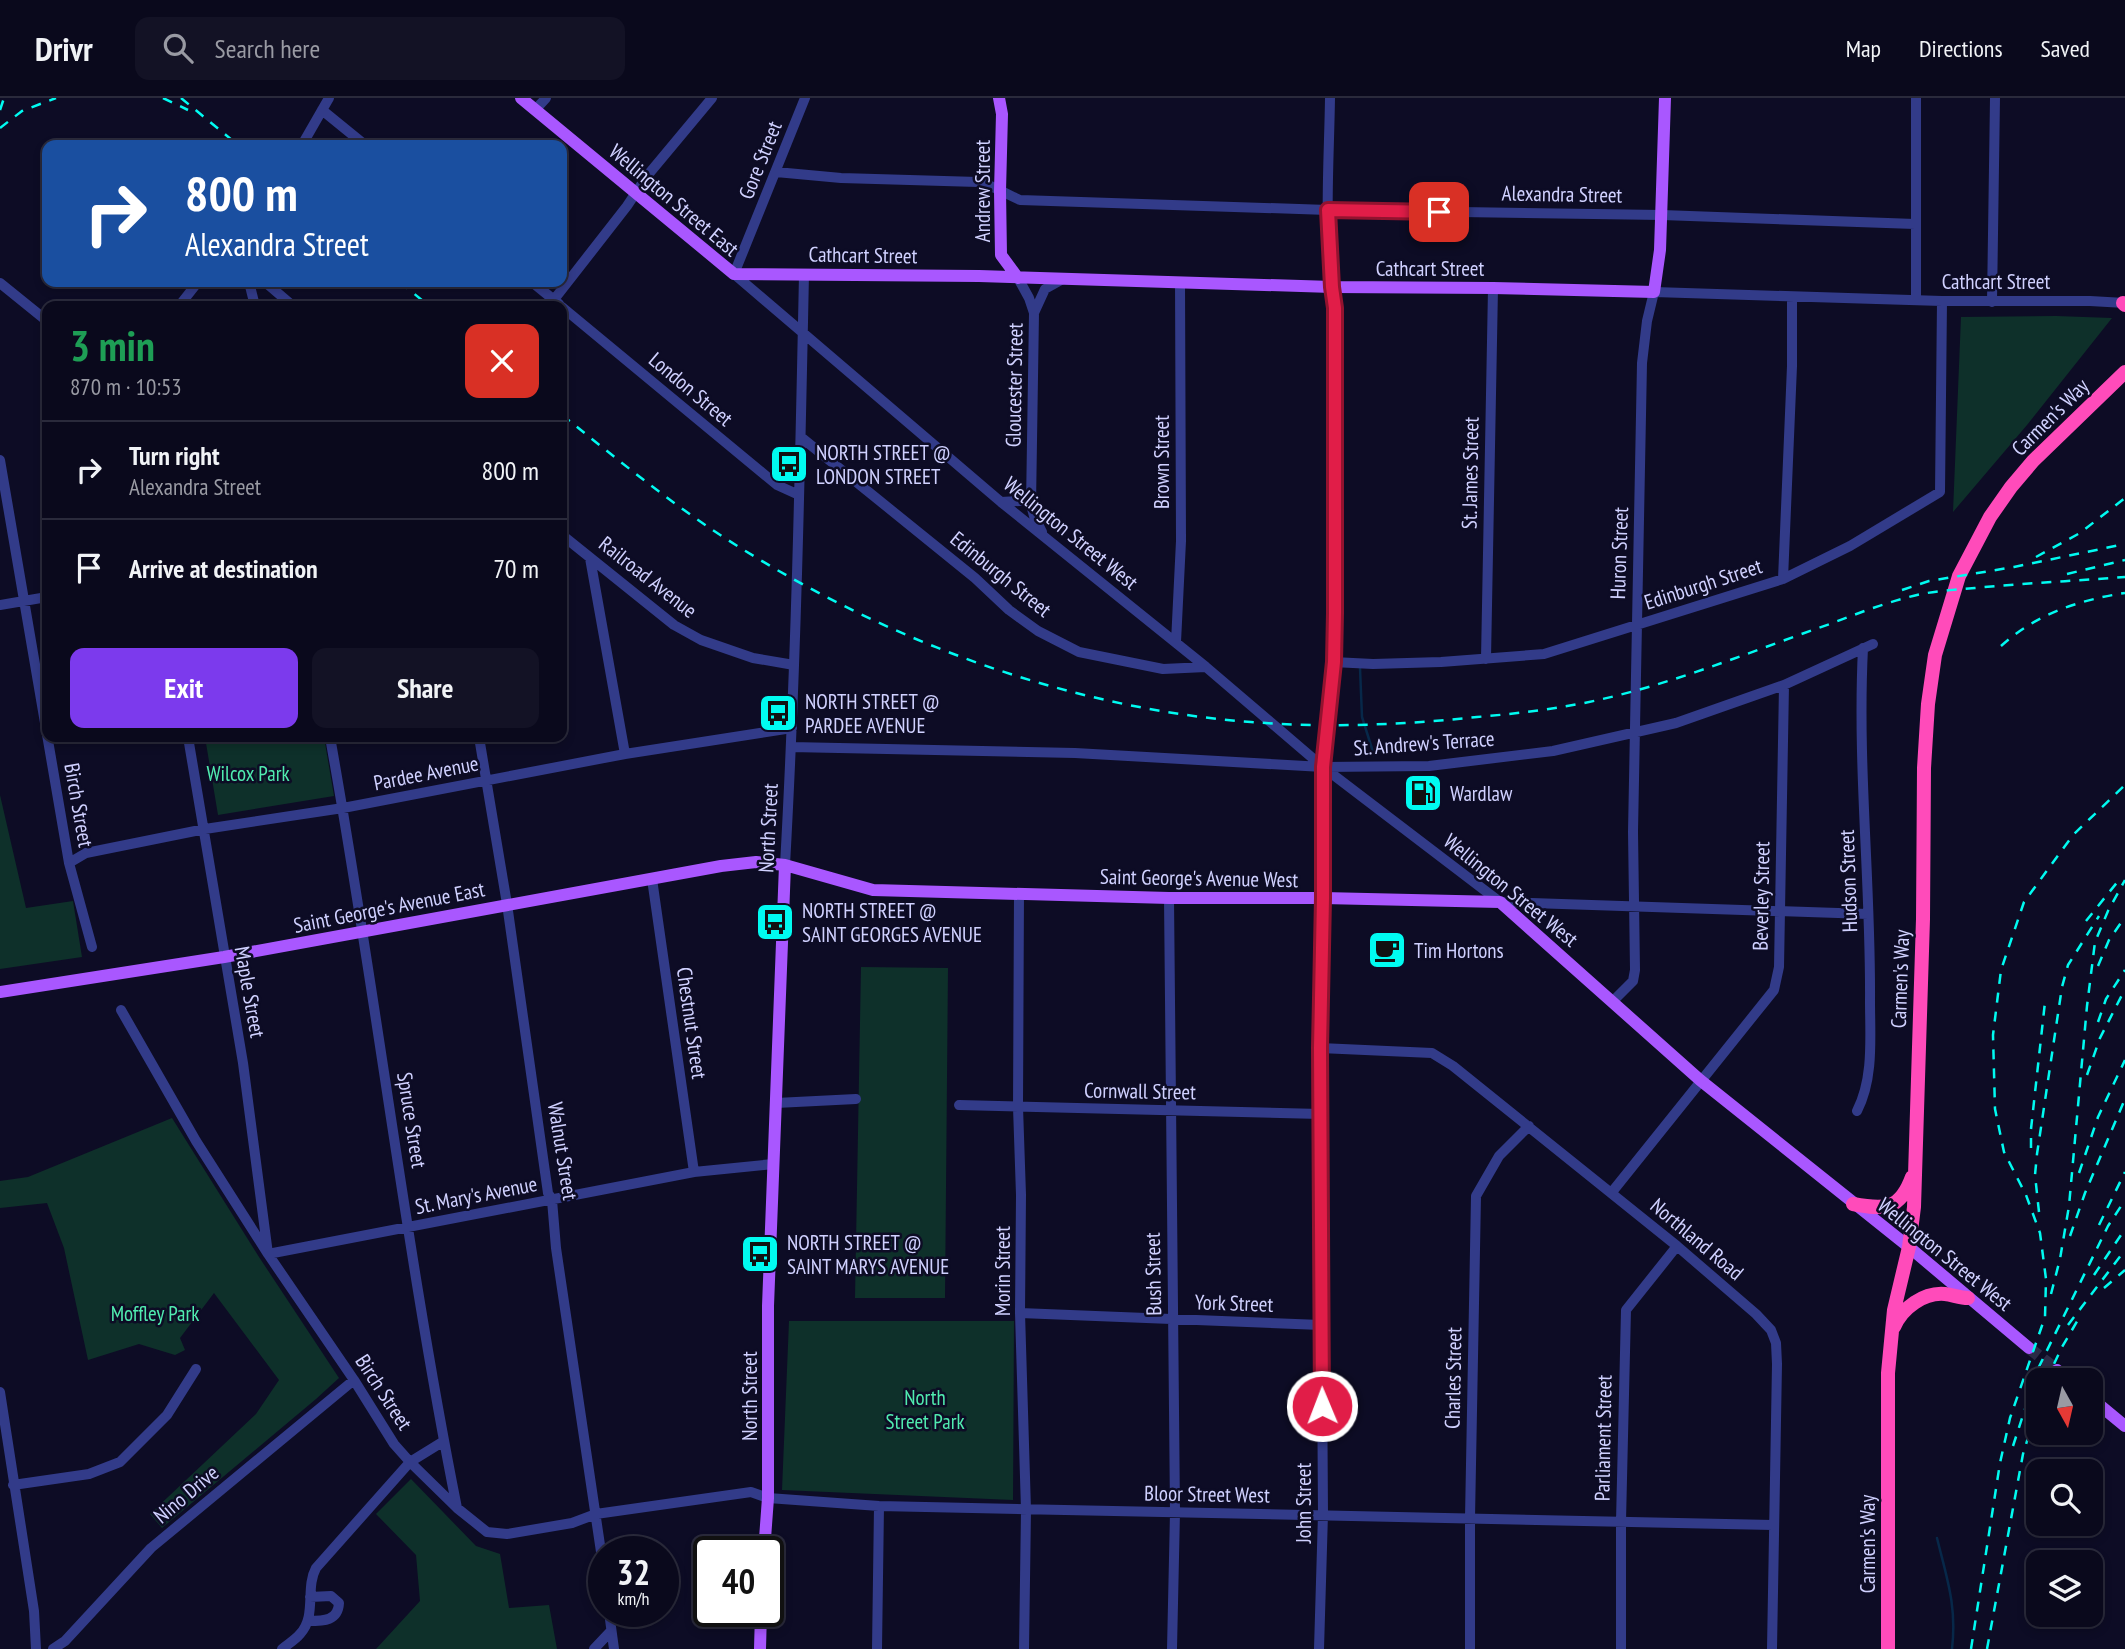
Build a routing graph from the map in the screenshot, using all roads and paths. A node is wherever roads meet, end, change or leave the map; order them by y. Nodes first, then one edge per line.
1 (329, 98) edge
2 (521, 98) edge
3 (546, 98) edge
4 (712, 98) edge
5 (805, 98) edge
6 (1000, 98) edge
7 (1331, 98) edge
8 (1665, 98) edge
9 (1916, 98) edge
10 (1995, 98) edge
11 (322, 110) junction
12 (535, 110) junction
13 (305, 140) edge
14 (359, 140) edge
15 (776, 172) junction
16 (1000, 191) junction
17 (636, 192) junction
18 (1328, 210) junction
19 (1662, 215) junction
20 (1915, 223) junction
21 (1001, 255) junction
22 (734, 274) junction
23 (804, 274) junction
24 (979, 275) junction
25 (1018, 278) junction
26 (1065, 278) junction
27 (1180, 282) junction
28 (0, 283) edge
29 (194, 287) edge
30 (271, 287) edge
31 (537, 287) edge
32 (1332, 287) junction
33 (1493, 288) junction
34 (1654, 292) junction
35 (1792, 297) junction
36 (1916, 300) junction
37 (183, 301) edge
38 (287, 301) edge
39 (552, 301) edge
40 (559, 301) edge
41 (1942, 301) junction
42 (1992, 302) junction
43 (2124, 304) edge
44 (1034, 313) junction
45 (567, 314) edge
46 (42, 317) edge
47 (803, 332) junction
48 (2125, 372) edge
49 (802, 438) junction
50 (0, 460) edge
51 (1031, 492) junction
52 (799, 495) junction
53 (1001, 502) junction
54 (1043, 535) junction
55 (567, 539) edge
56 (590, 558) junction
57 (1783, 579) junction
58 (42, 598) edge
59 (23, 601) junction
60 (0, 605) edge
61 (1636, 626) junction
62 (1175, 642) junction
63 (1868, 646) joint
64 (1486, 659) junction
65 (1334, 662) junction
66 (794, 665) junction
67 (1206, 667) junction
68 (1784, 685) junction
69 (42, 709) edge
70 (792, 728) junction
71 (1635, 732) junction
72 (48, 742) edge
73 (189, 742) edge
74 (332, 742) edge
75 (480, 742) edge
76 (1294, 742) junction
77 (791, 747) junction
78 (625, 754) junction
79 (1294, 766) junction
80 (1323, 767) junction
81 (487, 781) junction
82 (343, 808) junction
83 (205, 829) junction
84 (69, 863) junction
85 (785, 865) junction
86 (652, 879) junction
87 (1019, 893) junction
88 (1169, 898) junction
89 (1323, 898) junction
90 (1500, 902) junction
91 (507, 904) junction
92 (1635, 906) junction
93 (1781, 911) junction
94 (1868, 914) junction
95 (364, 932) junction
96 (92, 947) dead end
97 (224, 957) junction
98 (0, 992) edge
99 (1612, 1002) junction
100 (121, 1010) dead end
101 (1320, 1048) junction
102 (1700, 1080) junction
103 (856, 1099) dead end
104 (776, 1103) junction
105 (959, 1105) dead end
106 (1018, 1107) junction
107 (1171, 1111) junction
108 (1857, 1111) dead end
109 (1321, 1114) junction
110 (1529, 1126) junction
111 (774, 1164) junction
112 (1917, 1166) junction
113 (694, 1172) junction
114 (1612, 1192) junction
115 (552, 1200) junction
116 (1853, 1204) junction
117 (409, 1227) junction
118 (1677, 1246) junction
119 (1909, 1247) junction
120 (268, 1254) junction
121 (1968, 1298) junction
122 (1020, 1314) junction
123 (1173, 1320) junction
124 (1321, 1325) junction
125 (1892, 1331) junction
126 (2029, 1348) tunnel mouth
127 (196, 1369) dead end
128 (355, 1380) junction
129 (0, 1392) edge
130 (2104, 1409) edge
131 (2125, 1426) edge
132 (444, 1441) junction
133 (410, 1462) junction
134 (13, 1485) junction
135 (768, 1498) junction
136 (880, 1506) junction
137 (457, 1508) junction
138 (1026, 1510) junction
139 (1175, 1513) junction
140 (596, 1514) junction
141 (1323, 1514) junction
142 (1470, 1518) junction
143 (1621, 1521) junction
144 (1773, 1525) junction
145 (599, 1536) edge
146 (765, 1536) edge
147 (310, 1597) junction
148 (308, 1621) junction
149 (611, 1627) edge
150 (761, 1627) edge
151 (611, 1631) junction
152 (37, 1649) edge
153 (53, 1649) edge
154 (282, 1649) edge
155 (594, 1649) edge
156 (614, 1649) edge
157 (760, 1649) edge
158 (877, 1649) edge
159 (1024, 1649) edge
160 (1172, 1649) edge
161 (1319, 1649) edge
162 (1470, 1649) edge
163 (1621, 1649) edge
164 (1772, 1649) edge
165 (1888, 1649) edge

1 - 11 street
2 - 12 main road, Wellington Street East
3 - 12 street
4 - 17 street
5 - 15 street, Gore Street
6 - 16 main road, Andrew Street
7 - 18 street, John Street
8 - 19 main road, Huron Street
9 - 20 street
10 - 42 street
11 - 13 street
11 - 14 street
12 - 17 main road, Wellington Street East
15 - 16 street, Alexandra Street
15 - 22 street, Gore Street
16 - 18 street, Alexandra Street
16 - 21 main road, Andrew Street
17 - 22 main road, Wellington Street East
17 - 40 street
18 - 19 street, Alexandra Street
18 - 32 street, John Street
19 - 20 street, Alexandra Street
19 - 34 main road, Huron Street
20 - 36 street
21 - 24 main road
21 - 25 main road, Andrew Street
22 - 23 main road, Cathcart Street
22 - 47 street, Wellington Street East
23 - 24 main road, Cathcart Street
23 - 47 street, North Street
24 - 25 main road, Cathcart Street
25 - 26 main road, Cathcart Street
25 - 44 street, Gloucester Street
26 - 27 main road, Cathcart Street
26 - 44 street
27 - 32 main road, Cathcart Street
27 - 62 street, Brown Street
28 - 46 street
29 - 37 street
30 - 38 street
31 - 39 street, London Street
32 - 33 main road, Cathcart Street
32 - 65 street, John Street
33 - 34 main road, Cathcart Street
33 - 64 street, St. James Street
34 - 35 street, Cathcart Street
34 - 61 street, Huron Street
35 - 36 street, Cathcart Street
35 - 57 street
36 - 41 street, Cathcart Street
41 - 42 street, Cathcart Street
41 - 57 street, Edinburgh Street
42 - 43 street, Cathcart Street
44 - 51 street, Gloucester Street
45 - 52 street, London Street
47 - 49 street, North Street
47 - 53 street, Wellington Street West
48 - 112 highway, Carmen's Way
49 - 52 street, North Street
49 - 67 street, Edinburgh Street
50 - 59 street, Birch Street
51 - 53 street
51 - 54 street, Gloucester Street
52 - 66 street, North Street
53 - 54 street, Wellington Street West
54 - 62 street, Wellington Street West
55 - 56 street, Railroad Avenue
56 - 66 street, Railroad Avenue
56 - 78 street
57 - 61 street, Edinburgh Street
58 - 59 street
59 - 60 street
59 - 69 street, Birch Street
61 - 64 street, Edinburgh Street
61 - 71 street, Huron Street
62 - 67 street, Wellington Street West
63 - 68 street, St. Andrew's Terrace
63 - 94 street, Hudson Street
64 - 65 street, Edinburgh Street
65 - 80 street, John Street
66 - 70 street, North Street
67 - 76 street, Wellington Street West
68 - 71 street, St. Andrew's Terrace
68 - 93 street, Beverley Street
70 - 77 street, North Street
70 - 78 street, Pardee Avenue
71 - 80 street, St. Andrew's Terrace
71 - 92 street, Huron Street
72 - 84 street, Birch Street
73 - 83 street, Maple Street
74 - 82 street, Spruce Street
75 - 81 street, Walnut Street
76 - 79 street
76 - 80 street, Wellington Street West
77 - 79 street, St. Andrew's Terrace
77 - 85 street, North Street
78 - 81 street, Pardee Avenue
79 - 80 street, St. Andrew's Terrace
80 - 89 street, John Street
80 - 90 street, Wellington Street West
81 - 82 street, Pardee Avenue
81 - 91 street, Walnut Street
82 - 83 street, Pardee Avenue
82 - 95 street, Spruce Street
83 - 84 street, Pardee Avenue
83 - 97 street, Maple Street
84 - 96 street, Birch Street
85 - 86 main road, Saint George's Avenue East
85 - 87 main road, Saint George's Avenue West
85 - 104 main road, North Street
86 - 91 main road, Saint George's Avenue East
86 - 113 street, Chestnut Street
87 - 88 main road, Saint George's Avenue West
87 - 106 street, Morin Street
88 - 89 main road, Saint George's Avenue West
88 - 107 street, Bush Street
89 - 90 main road, Saint George's Avenue West
89 - 101 street, John Street
90 - 92 street, Saint George's Avenue West
90 - 99 main road, Wellington Street West
91 - 95 main road, Saint George's Avenue East
91 - 115 street, Walnut Street
92 - 93 street, Saint George's Avenue West
92 - 99 street, Huron Street
93 - 94 street, Saint George's Avenue West
93 - 102 street, Beverley Street
94 - 108 street, Hudson Street
95 - 97 main road, Saint George's Avenue East
95 - 117 street, Spruce Street
97 - 98 main road, Saint George's Avenue East
97 - 120 street, Maple Street
99 - 102 main road, Wellington Street West
100 - 120 street, Birch Street
101 - 109 street, John Street
101 - 110 street, Northland Road
102 - 114 street, Beverley Street
102 - 116 main road, Wellington Street West
103 - 104 street
104 - 111 main road, North Street
105 - 106 street, Cornwall Street
106 - 107 street, Cornwall Street
106 - 122 street, Morin Street
107 - 109 street, Cornwall Street
107 - 123 street, Bush Street
109 - 124 street, John Street
110 - 114 street, Northland Road
110 - 142 street, Charles Street
111 - 113 street, St. Mary's Avenue
111 - 135 main road, North Street
112 - 116 highway
112 - 119 highway, Carmen's Way
113 - 115 street, St. Mary's Avenue
114 - 118 street, Northland Road
115 - 117 street, St. Mary's Avenue
115 - 140 street, Walnut Street
116 - 119 main road, Wellington Street West
117 - 120 street, St. Mary's Avenue
117 - 132 street, Spruce Street
118 - 143 street, Parliament Street
118 - 144 street, Northland Road
119 - 121 main road, Wellington Street West
119 - 125 highway, Carmen's Way
120 - 128 street, Birch Street
121 - 125 highway
121 - 126 main road, Wellington Street West
122 - 123 street, York Street
122 - 138 street, Morin Street
123 - 124 street, York Street
123 - 139 street, Bush Street
124 - 141 street, John Street
125 - 165 highway, Carmen's Way
127 - 134 street
128 - 133 street, Birch Street
128 - 153 street, Nino Drive
129 - 134 street
130 - 131 main road
132 - 133 street
132 - 137 street, Spruce Street
133 - 137 street, Birch Street
133 - 147 street
134 - 152 street
135 - 136 street, Bloor Street West
135 - 140 street, Birch Street
135 - 146 main road, North Street
136 - 138 street, Bloor Street West
136 - 158 street
137 - 140 street, Birch Street
138 - 139 street, Bloor Street West
138 - 159 street, Morin Street
139 - 141 street, Bloor Street West
139 - 160 street, Bush Street
140 - 145 street, Walnut Street
141 - 142 street, Bloor Street West
141 - 161 street, John Street
142 - 143 street, Bloor Street West
142 - 162 street, Charles Street
143 - 144 street, Bloor Street West
143 - 163 street, Parliament Street
144 - 164 street, Northland Road
147 - 148 street
147 - 148 street
148 - 154 street
149 - 151 street
150 - 157 main road
151 - 155 street
151 - 156 street

